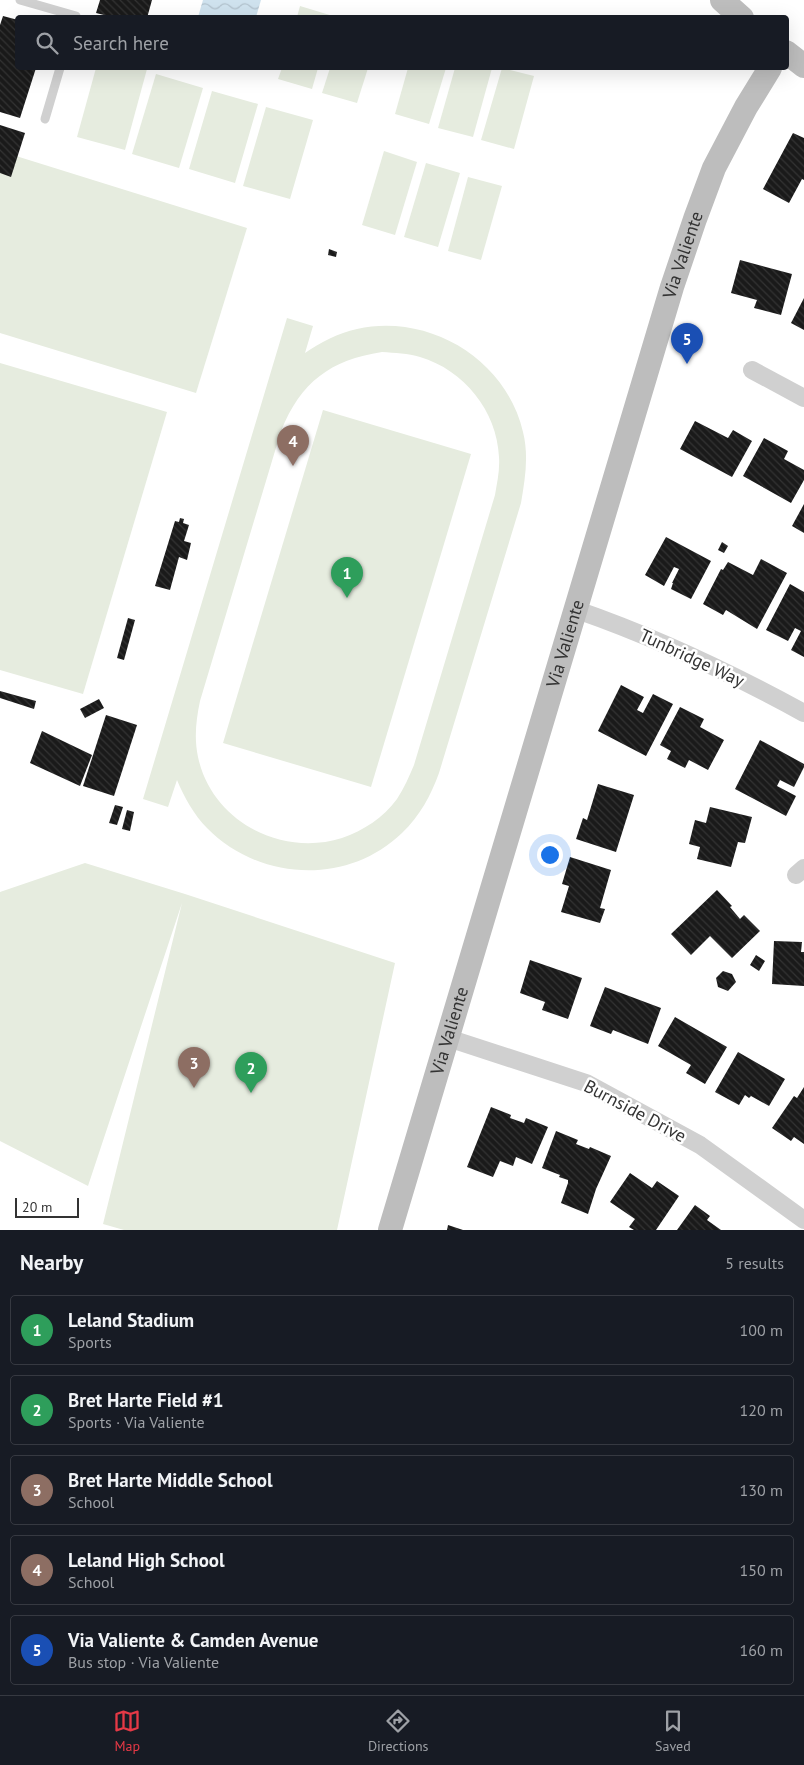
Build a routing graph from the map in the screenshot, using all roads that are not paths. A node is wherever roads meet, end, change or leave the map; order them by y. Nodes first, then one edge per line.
1 (20, 0) edge
2 (722, 0) edge
3 (72, 15) edge
4 (739, 15) edge
5 (789, 54) edge
6 (804, 66) edge
7 (59, 70) edge
8 (769, 70) edge
9 (44, 119) dead end
10 (752, 370) dead end
11 (804, 398) edge
12 (576, 610) junction
13 (804, 713) edge
14 (448, 1038) junction
15 (804, 1220) edge
16 (390, 1230) edge

1 - 3 lane
2 - 4 street
5 - 6 street
7 - 9 lane
8 - 12 street, Via Valiente
10 - 11 street
12 - 13 street, Tunbridge Way
12 - 14 street, Via Valiente
14 - 15 street, Burnside Drive
14 - 16 street, Via Valiente

